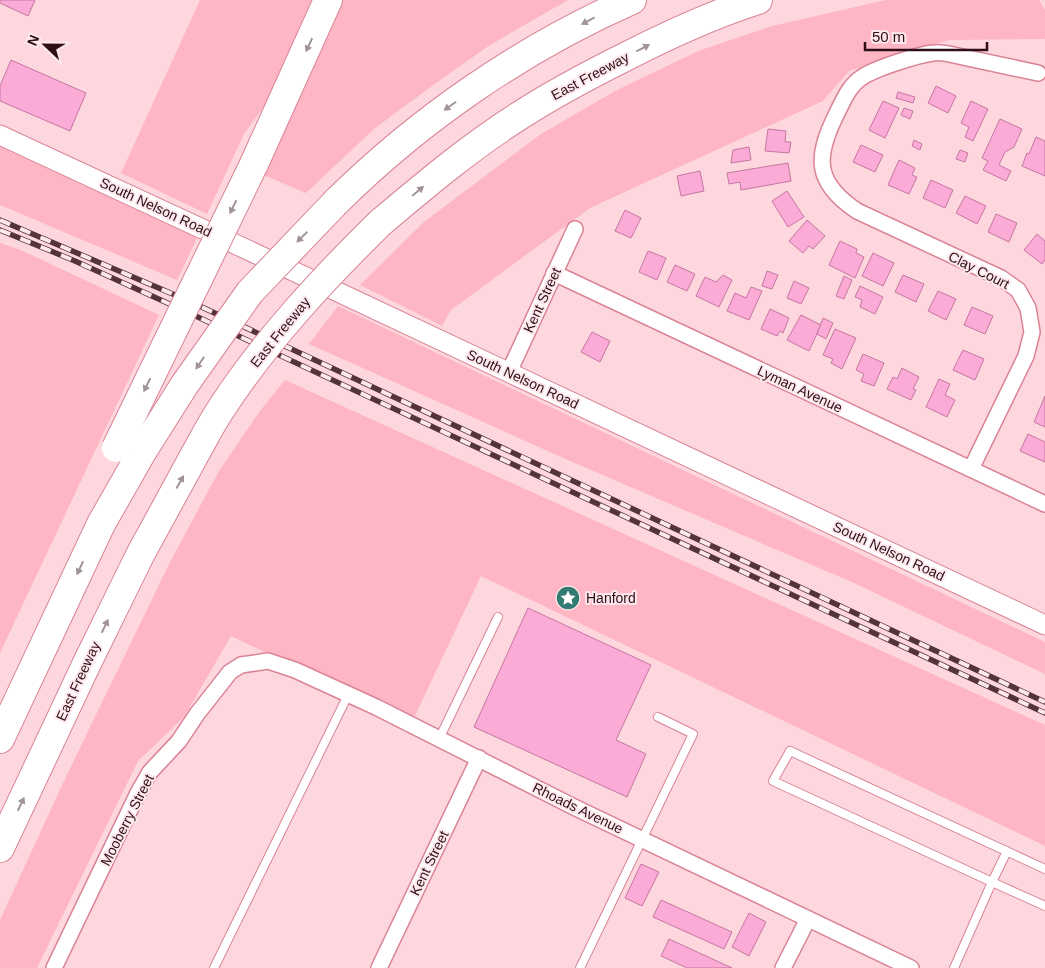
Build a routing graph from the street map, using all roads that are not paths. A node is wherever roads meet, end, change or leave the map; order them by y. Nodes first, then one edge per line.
1 (328, 0) edge
2 (632, 0) edge
3 (758, 0) edge
4 (1038, 73) dead end
5 (0, 135) edge
6 (575, 229) dead end
7 (554, 273) junction
8 (508, 372) junction
9 (129, 450) junction
10 (971, 470) junction
11 (1045, 504) edge
12 (498, 617) dead end
13 (1045, 624) edge
14 (242, 665) joint
15 (348, 695) junction
16 (658, 717) dead end
17 (439, 738) junction
18 (0, 739) edge
19 (479, 758) junction
20 (642, 840) junction
21 (0, 848) edge
22 (1007, 851) junction
23 (1045, 869) edge
24 (992, 882) junction
25 (1045, 906) edge
26 (808, 919) junction
27 (54, 968) edge
28 (214, 968) edge
29 (379, 968) edge
30 (580, 968) edge
31 (783, 968) edge
32 (911, 968) edge
33 (954, 968) edge

1 -> 9 highway, bridge
2 -> 9 highway, bridge
21 -> 3 highway, East Freeway, bridge
4 - 10 street, Clay Court
5 - 8 street, South Nelson Road
6 - 7 street, Kent Street
7 - 8 street, Kent Street
7 - 10 street, Lyman Avenue
8 - 13 street, South Nelson Road
9 -> 18 highway
10 - 11 street, Lyman Avenue
12 - 17 lane
14 - 15 street, Rhoads Avenue
14 - 27 street, Mooberry Street
15 - 17 street, Rhoads Avenue
15 - 28 lane
16 - 20 lane
17 - 19 street, Rhoads Avenue
19 - 20 street, Rhoads Avenue
19 - 29 street, Kent Street
20 - 26 street, Rhoads Avenue
20 - 30 lane
22 - 23 lane
22 - 24 lane
22 - 24 lane
24 - 25 lane
24 - 33 lane
26 - 31 street
26 - 32 street, Rhoads Avenue

